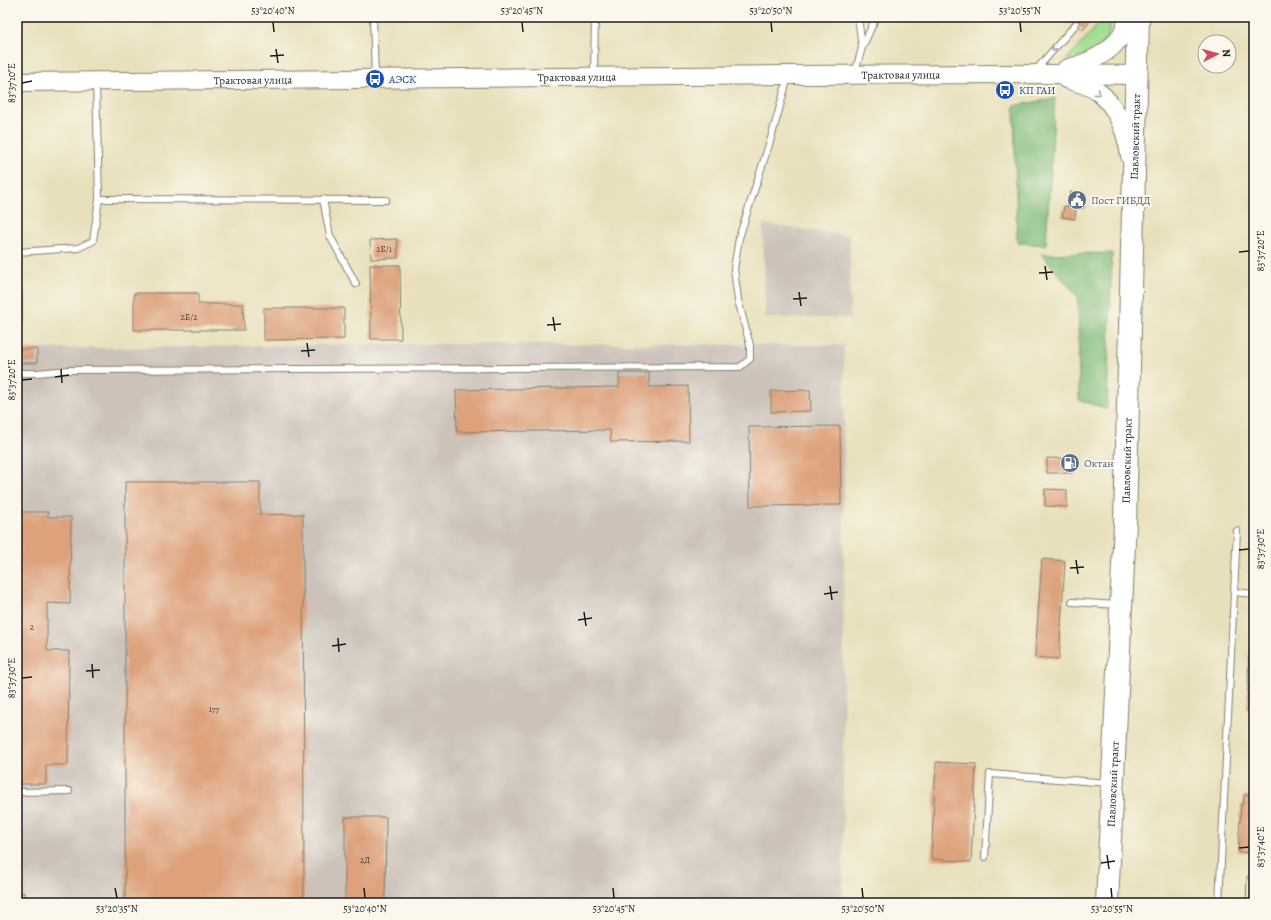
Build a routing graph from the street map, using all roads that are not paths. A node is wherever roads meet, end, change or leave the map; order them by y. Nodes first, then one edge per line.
1 (373, 17) edge
2 (595, 17) edge
3 (858, 17) edge
4 (876, 17) edge
5 (1128, 17) edge
6 (1138, 17) edge
7 (1076, 24) dead end
8 (862, 48) junction
9 (1032, 74) junction
10 (1050, 74) junction
11 (788, 75) junction
12 (1136, 75) junction
13 (854, 76) junction
14 (594, 77) junction
15 (375, 79) junction
16 (96, 81) junction
17 (17, 82) edge
18 (1133, 184) junction
19 (99, 198) junction
20 (323, 200) junction
21 (386, 200) dead end
22 (17, 252) edge
23 (356, 284) dead end
24 (17, 373) edge
25 (1237, 531) dead end
26 (1234, 592) junction
27 (1254, 594) edge
28 (1072, 602) dead end
29 (1121, 605) junction
30 (1112, 783) junction
31 (69, 791) dead end
32 (17, 792) edge
33 (985, 857) dead end
34 (1107, 903) edge
35 (1219, 903) edge

1 - 15 lane
2 - 14 lane
3 - 8 lane
4 - 8 lane
5 - 10 main road
6 - 12 highway, Павловский тракт
7 -> 9 lane
8 - 13 lane
9 - 10 main road, Трактовая улица
9 - 13 main road, Трактовая улица
10 - 12 main road, Трактовая улица
10 -> 18 main road
11 - 13 main road, Трактовая улица
11 - 14 main road, Трактовая улица
11 - 24 lane
12 - 18 highway, Павловский тракт
14 - 15 main road, Трактовая улица
15 - 16 main road, Трактовая улица
16 - 17 main road, Трактовая улица
16 - 19 lane
18 - 29 highway, Павловский тракт
19 - 20 lane
19 - 22 lane
20 - 21 lane
20 - 23 lane
25 - 26 lane
26 - 27 lane
26 - 35 lane
28 - 29 lane
29 - 30 highway, Павловский тракт
30 - 33 lane
30 - 34 highway, Павловский тракт
31 - 32 lane

